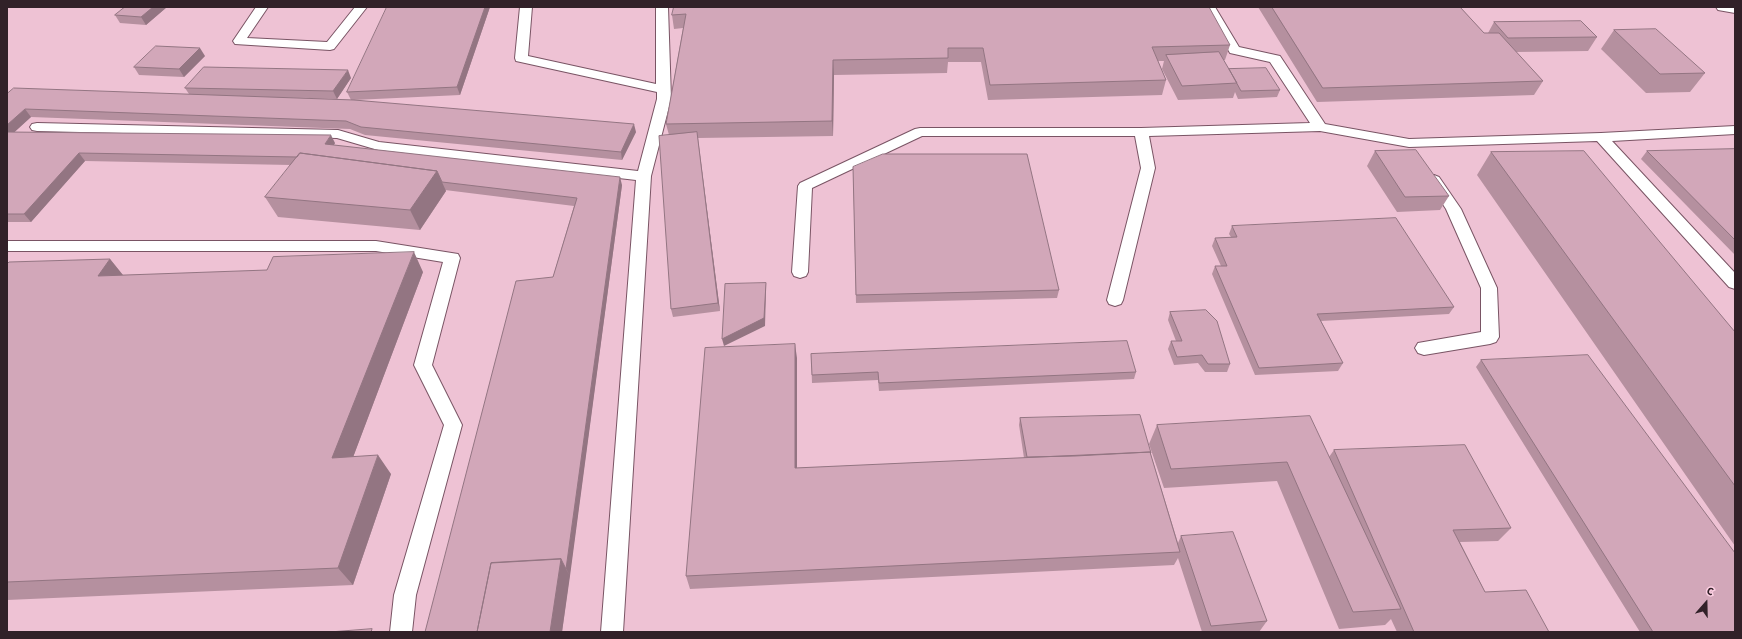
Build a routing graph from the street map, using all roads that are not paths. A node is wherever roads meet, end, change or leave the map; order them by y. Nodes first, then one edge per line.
1 (262, 7) edge
2 (361, 7) edge
3 (526, 7) edge
4 (662, 7) edge
5 (1209, 7) edge
6 (1722, 7) edge
7 (1735, 9) edge
8 (663, 89) junction
9 (37, 127) dead end
10 (1320, 127) junction
11 (1735, 130) edge
12 (1141, 132) junction
13 (1601, 137) junction
14 (1418, 156) junction
15 (644, 176) junction
16 (8, 246) dead end
17 (800, 272) dead end
18 (1735, 283) edge
19 (1115, 300) dead end
20 (1424, 348) dead end
21 (401, 632) edge
22 (612, 632) edge

1 - 2 lane
3 - 8 lane
4 - 8 lane
5 - 10 lane
6 - 7 lane
8 - 15 lane
9 - 15 lane
10 - 12 lane
10 - 14 lane
11 - 13 lane
12 - 17 lane
12 - 19 lane
13 - 14 lane
13 - 18 lane
14 - 20 lane
15 - 22 lane
16 - 21 lane

